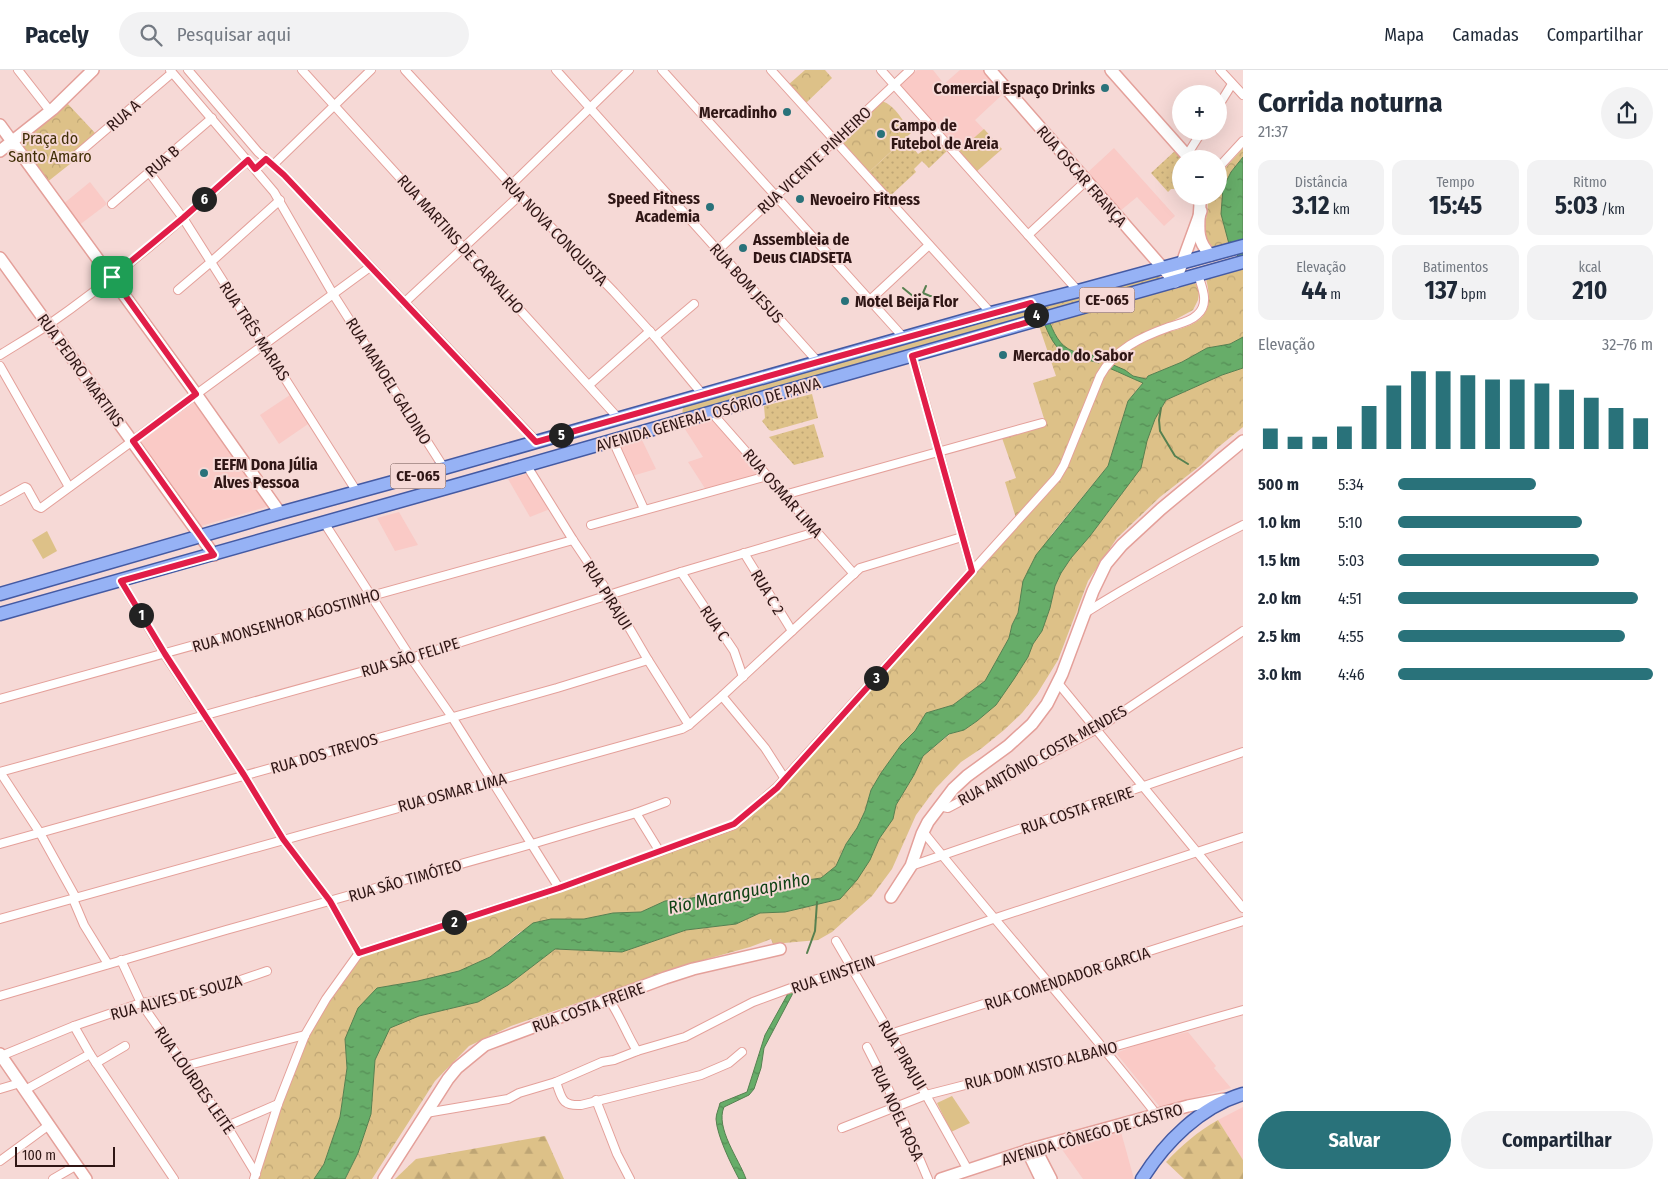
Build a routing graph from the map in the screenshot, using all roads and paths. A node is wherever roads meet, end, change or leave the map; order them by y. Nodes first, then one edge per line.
1 (18, 70) edge
2 (93, 70) edge
3 (188, 70) edge
4 (302, 70) edge
5 (371, 70) edge
6 (405, 70) edge
7 (556, 70) edge
8 (630, 70) edge
9 (662, 70) edge
10 (771, 70) edge
11 (881, 70) edge
12 (910, 70) edge
13 (990, 70) edge
14 (1111, 70) edge
15 (1220, 70) edge
16 (171, 71) edge
17 (1232, 84) junction
18 (894, 85) junction
19 (1227, 92) edge
20 (1243, 95) edge
21 (334, 105) junction
22 (590, 108) junction
23 (50, 111) junction
24 (212, 118) junction
25 (0, 125) edge
26 (835, 141) junction
27 (1243, 141) edge
28 (12, 142) junction
29 (0, 150) edge
30 (1182, 150) edge
31 (74, 157) dead end
32 (1227, 159) edge
33 (248, 160) junction
34 (270, 162) junction
35 (255, 169) junction
36 (149, 172) junction
37 (1087, 180) junction
38 (510, 185) junction
39 (520, 195) junction
40 (776, 196) junction
41 (280, 200) junction
42 (112, 204) dead end
43 (1200, 205) edge
44 (1200, 211) junction
45 (183, 218) junction
46 (1028, 235) junction
47 (929, 245) junction
48 (1243, 246) edge
49 (463, 248) junction
50 (718, 250) junction
51 (1214, 254) junction
52 (0, 258) edge
53 (211, 262) junction
54 (1243, 262) edge
55 (1182, 263) junction
56 (370, 267) junction
57 (1162, 268) junction
58 (1198, 275) junction
59 (112, 277) junction
60 (1175, 282) junction
61 (178, 290) dead end
62 (1078, 292) junction
63 (334, 294) junction
64 (870, 300) junction
65 (404, 302) junction
66 (1031, 303) junction
67 (694, 304) dead end
68 (991, 313) junction
69 (1035, 320) junction
70 (48, 324) junction
71 (652, 334) junction
72 (904, 338) junction
73 (265, 344) junction
74 (0, 355) edge
75 (912, 356) junction
76 (818, 362) junction
77 (0, 366) edge
78 (588, 385) junction
79 (196, 394) junction
80 (702, 394) junction
81 (685, 400) junction
82 (712, 413) junction
83 (636, 414) junction
84 (619, 419) junction
85 (690, 419) junction
86 (1042, 423) dead end
87 (646, 432) junction
88 (133, 441) junction
89 (613, 441) junction
90 (1243, 441) edge
91 (536, 442) junction
92 (939, 453) junction
93 (527, 466) junction
94 (444, 468) junction
95 (767, 476) junction
96 (69, 487) junction
97 (358, 492) junction
98 (784, 495) junction
99 (0, 501) edge
100 (644, 509) junction
101 (280, 512) junction
102 (325, 524) junction
103 (591, 525) dead end
104 (1243, 525) edge
105 (816, 532) junction
106 (200, 536) junction
107 (962, 537) junction
108 (573, 540) junction
109 (744, 553) junction
110 (214, 555) junction
111 (972, 571) junction
112 (681, 572) junction
113 (854, 574) junction
114 (121, 581) junction
115 (0, 594) edge
116 (610, 595) junction
117 (370, 596) junction
118 (0, 614) edge
119 (1084, 614) junction
120 (792, 631) junction
121 (1243, 631) edge
122 (165, 654) junction
123 (410, 658) junction
124 (648, 660) junction
125 (742, 677) junction
126 (1058, 683) junction
127 (722, 696) junction
128 (0, 699) edge
129 (205, 716) junction
130 (452, 717) junction
131 (689, 725) junction
132 (1097, 729) junction
133 (1243, 752) edge
134 (0, 772) edge
135 (244, 775) junction
136 (785, 779) junction
137 (493, 781) junction
138 (1143, 787) junction
139 (666, 802) dead end
140 (939, 806) junction
141 (636, 813) junction
142 (40, 833) junction
143 (922, 834) junction
144 (1243, 837) edge
145 (283, 839) junction
146 (0, 844) edge
147 (532, 844) junction
148 (660, 852) junction
149 (1197, 853) junction
150 (942, 856) junction
151 (911, 866) junction
152 (559, 888) junction
153 (891, 897) dead end
154 (74, 898) junction
155 (330, 901) junction
156 (1243, 908) edge
157 (0, 919) edge
158 (993, 919) junction
159 (1243, 921) edge
160 (836, 941) dead end
161 (780, 949) dead end
162 (359, 953) junction
163 (121, 960) junction
164 (108, 964) junction
165 (851, 968) junction
166 (267, 971) dead end
167 (1048, 984) junction
168 (0, 996) edge
169 (608, 998) junction
170 (141, 1003) junction
171 (1243, 1010) edge
172 (74, 1026) junction
173 (890, 1034) junction
174 (305, 1035) junction
175 (125, 1046) dead end
176 (867, 1047) dead end
177 (1106, 1049) junction
178 (637, 1051) junction
179 (742, 1052) dead end
180 (90, 1054) junction
181 (1, 1055) edge
182 (96, 1063) junction
183 (185, 1066) junction
184 (556, 1082) junction
185 (22, 1086) junction
186 (0, 1089) edge
187 (1243, 1094) edge
188 (926, 1095) junction
189 (1228, 1099) junction
190 (596, 1100) junction
191 (278, 1104) junction
192 (897, 1106) junction
193 (426, 1113) junction
194 (1157, 1115) junction
195 (49, 1125) junction
196 (227, 1126) junction
197 (842, 1128) dead end
198 (1031, 1149) junction
199 (0, 1161) edge
200 (77, 1165) junction
201 (968, 1170) junction
202 (255, 1176) edge
203 (948, 1178) edge
204 (54, 1179) edge
205 (86, 1179) edge
206 (174, 1179) edge
207 (384, 1179) edge
208 (630, 1179) edge
209 (928, 1179) edge
210 (1041, 1179) edge
211 (1051, 1179) edge
212 (1142, 1179) edge

1 - 23 street
2 - 23 street
3 - 34 street
4 - 21 street, RUA MARTINS DE CARVALHO
5 - 21 street
6 - 38 street, RUA NOVA CONQUISTA
7 - 22 street, RUA BOM JESUS
8 - 22 street
9 - 40 street
10 - 26 street
11 - 18 street
12 - 18 street, RUA VICENTE PINHEIRO
13 - 37 street, RUA OSCAR FRANÇA
14 - 30 street
15 - 17 street
16 - 24 street, RUA MANOEL GALDINO
16 - 31 street, RUA A
17 - 19 street
17 - 20 street
18 - 26 street, RUA VICENTE PINHEIRO
18 - 46 street
21 - 34 street
21 - 49 street, RUA MARTINS DE CARVALHO
22 - 38 street
22 - 50 street, RUA BOM JESUS
23 - 28 street
24 - 33 street, RUA MANOEL GALDINO
24 - 36 street, RUA B
25 - 28 street
26 - 40 street, RUA VICENTE PINHEIRO
26 - 47 street
27 - 32 street
28 - 29 street
28 - 59 street
33 - 35 street, RUA MANOEL GALDINO
33 - 45 street
34 - 35 street
34 - 56 street
35 - 41 street, RUA MANOEL GALDINO
36 - 42 street, RUA B
36 - 45 street, RUA TRÊS MARIAS
37 - 46 street
37 - 57 street, RUA OSCAR FRANÇA
38 - 39 street, RUA NOVA CONQUISTA
39 - 49 street
39 - 71 street, RUA NOVA CONQUISTA
40 - 50 street, RUA VICENTE PINHEIRO
40 - 64 street
41 - 53 street
41 - 63 street, RUA MANOEL GALDINO
43 - 44 street
44 - 51 street
44 - 55 street
45 - 53 street, RUA TRÊS MARIAS
45 - 59 street
46 - 62 street
47 - 64 street
47 - 68 street
48 - 51 main road, AVENIDA GENERAL OSÓRIO DE PAIVA / CE-065
49 - 65 street
49 - 78 street, RUA MARTINS DE CARVALHO
50 - 76 street, RUA BOM JESUS
51 - 55 main road, AVENIDA GENERAL OSÓRIO DE PAIVA / CE-065
52 - 70 street, RUA PEDRO MARTINS
53 - 61 street
53 - 73 street, RUA TRÊS MARIAS
54 - 58 main road, AVENIDA GENERAL OSÓRIO DE PAIVA / CE-065
55 - 57 main road, AVENIDA GENERAL OSÓRIO DE PAIVA / CE-065
55 - 60 street
56 - 63 street
56 - 65 street
57 - 60 street, RUA OSCAR FRANÇA
57 - 62 main road, AVENIDA GENERAL OSÓRIO DE PAIVA / CE-065
58 - 60 main road, AVENIDA GENERAL OSÓRIO DE PAIVA / CE-065
58 - 111 street
59 - 70 street
59 - 79 street
60 - 69 main road, AVENIDA GENERAL OSÓRIO DE PAIVA / CE-065
62 - 66 main road, AVENIDA GENERAL OSÓRIO DE PAIVA / CE-065
63 - 73 street
63 - 94 street, RUA MANOEL GALDINO
64 - 72 street
65 - 91 street
66 - 68 main road, AVENIDA GENERAL OSÓRIO DE PAIVA / CE-065
66 - 69 main road
67 - 71 street
68 - 72 main road, AVENIDA GENERAL OSÓRIO DE PAIVA / CE-065
69 - 75 main road, AVENIDA GENERAL OSÓRIO DE PAIVA / CE-065
70 - 74 street
70 - 88 street, RUA PEDRO MARTINS
71 - 78 street
71 - 80 street, RUA NOVA CONQUISTA
72 - 76 main road, AVENIDA GENERAL OSÓRIO DE PAIVA / CE-065
73 - 79 street
73 - 97 street, RUA TRÊS MARIAS
75 - 82 main road, AVENIDA GENERAL OSÓRIO DE PAIVA / CE-065
75 - 92 street
76 - 80 main road, AVENIDA GENERAL OSÓRIO DE PAIVA / CE-065
77 - 96 street
78 - 84 street, RUA MARTINS DE CARVALHO
79 - 88 street
79 - 101 street
80 - 81 main road, AVENIDA GENERAL OSÓRIO DE PAIVA / CE-065
81 - 83 main road, AVENIDA GENERAL OSÓRIO DE PAIVA / CE-065
81 - 85 main road
82 - 85 main road, AVENIDA GENERAL OSÓRIO DE PAIVA / CE-065
82 - 95 street, RUA OSMAR LIMA
83 - 84 main road, AVENIDA GENERAL OSÓRIO DE PAIVA / CE-065
83 - 87 main road
84 - 91 main road, AVENIDA GENERAL OSÓRIO DE PAIVA / CE-065
85 - 87 main road, AVENIDA GENERAL OSÓRIO DE PAIVA / CE-065
86 - 92 street
87 - 89 main road, AVENIDA GENERAL OSÓRIO DE PAIVA / CE-065
88 - 96 street
88 - 106 street, RUA PEDRO MARTINS
89 - 93 main road, AVENIDA GENERAL OSÓRIO DE PAIVA / CE-065
89 - 100 street
90 - 119 street
91 - 94 main road, AVENIDA GENERAL OSÓRIO DE PAIVA / CE-065
92 - 98 street
92 - 107 street
93 - 102 main road, AVENIDA GENERAL OSÓRIO DE PAIVA / CE-065
93 - 108 street, RUA PIRAJUI
94 - 97 main road, AVENIDA GENERAL OSÓRIO DE PAIVA / CE-065
95 - 98 street, RUA OSMAR LIMA
95 - 100 street
96 - 99 street
97 - 101 main road, AVENIDA GENERAL OSÓRIO DE PAIVA / CE-065
98 - 105 street, RUA OSMAR LIMA
100 - 103 street
101 - 106 main road, AVENIDA GENERAL OSÓRIO DE PAIVA / CE-065
102 - 110 main road, AVENIDA GENERAL OSÓRIO DE PAIVA / CE-065
102 - 117 street
104 - 119 street
105 - 109 street, RUA SÃO FELIPE
105 - 113 street, RUA OSMAR LIMA
106 - 110 street, RUA PEDRO MARTINS
106 - 115 main road, AVENIDA GENERAL OSÓRIO DE PAIVA / CE-065
107 - 111 street
107 - 113 street, RUA OSMAR LIMA
108 - 116 street, RUA PIRAJUI
108 - 117 street, RUA MONSENHOR AGOSTINHO
109 - 112 street, RUA SÃO FELIPE
109 - 120 street, RUA C 2
110 - 114 main road, AVENIDA GENERAL OSÓRIO DE PAIVA / CE-065
111 - 136 street
112 - 116 street, RUA SÃO FELIPE
112 - 125 street, RUA C
113 - 120 street, RUA OSMAR LIMA
114 - 118 main road, AVENIDA GENERAL OSÓRIO DE PAIVA / CE-065
114 - 122 street
116 - 123 street, RUA SÃO FELIPE
116 - 124 street, RUA PIRAJUI
117 - 122 street, RUA MONSENHOR AGOSTINHO
117 - 123 street
119 - 126 street
120 - 125 street, RUA OSMAR LIMA
121 - 132 street, RUA ANTÔNIO COSTA MENDES
122 - 128 street, RUA MONSENHOR AGOSTINHO
122 - 129 street
123 - 129 street, RUA SÃO FELIPE
123 - 130 street
124 - 130 street, RUA DOS TREVOS
124 - 131 street, RUA PIRAJUI
125 - 127 street, RUA OSMAR LIMA
126 - 132 street
126 - 140 street
127 - 131 street, RUA OSMAR LIMA
127 - 136 street
129 - 134 street, RUA SÃO FELIPE
129 - 135 street
130 - 135 street, RUA DOS TREVOS
130 - 137 street
131 - 137 street, RUA OSMAR LIMA
132 - 138 street
132 - 140 street, RUA ANTÔNIO COSTA MENDES
133 - 138 street, RUA COSTA FREIRE
134 - 142 street
135 - 142 street, RUA DOS TREVOS
135 - 145 street
136 - 148 street
137 - 145 street, RUA OSMAR LIMA
137 - 147 street
138 - 149 street
138 - 150 street, RUA COSTA FREIRE
139 - 141 street, RUA SÃO TIMÓTEO
140 - 143 street
141 - 147 street, RUA SÃO TIMÓTEO
141 - 148 street
142 - 146 street, RUA DOS TREVOS
142 - 154 street
143 - 150 street
143 - 151 street
144 - 149 street, RUA EINSTEIN
145 - 154 street, RUA OSMAR LIMA
145 - 155 street
147 - 152 street
147 - 155 street, RUA SÃO TIMÓTEO
148 - 152 street
149 - 156 street
149 - 158 street, RUA EINSTEIN
150 - 151 street, RUA COSTA FREIRE
150 - 158 street
151 - 153 street
152 - 162 street
154 - 157 street, RUA OSMAR LIMA
154 - 164 street
155 - 162 street
155 - 163 street, RUA SÃO TIMÓTEO
158 - 165 street, RUA EINSTEIN
158 - 167 street
159 - 167 street, RUA COMENDADOR GARCIA
160 - 165 street, RUA PIRAJUI
161 - 169 street, RUA COSTA FREIRE
162 - 174 street
163 - 164 street, RUA SÃO TIMÓTEO
163 - 170 street, RUA LOURDES LEITE
164 - 168 street, RUA SÃO TIMÓTEO
165 - 173 street, RUA PIRAJUI
165 - 178 street, RUA EINSTEIN
166 - 170 street, RUA ALVES DE SOUZA
167 - 173 street, RUA COMENDADOR GARCIA
167 - 177 street
169 - 178 street
169 - 193 street, RUA COSTA FREIRE
170 - 172 street, RUA ALVES DE SOUZA
170 - 183 street, RUA LOURDES LEITE
171 - 177 street, RUA DOM XISTO ALBANO
172 - 180 street
172 - 181 street, RUA ALVES DE SOUZA
173 - 188 street, RUA PIRAJUI
174 - 183 street
174 - 191 street
175 - 182 street
176 - 192 street, RUA NOEL ROSA
177 - 188 street, RUA DOM XISTO ALBANO
177 - 194 street
178 - 184 street, RUA EINSTEIN
179 - 190 street
180 - 182 street
180 - 185 street
181 - 185 street
182 - 206 street
183 - 196 street, RUA LOURDES LEITE
184 - 190 street
184 - 193 street, RUA EINSTEIN
185 - 186 street
185 - 195 street
187 - 189 main road, AVENIDA CÔNEGO DE CASTRO
188 - 192 street, RUA DOM XISTO ALBANO
188 - 201 street, RUA PIRAJUI
189 - 194 street, AVENIDA CÔNEGO DE CASTRO
189 - 212 main road
190 - 208 street
191 - 196 street
191 - 202 street
192 - 197 street, RUA DOM XISTO ALBANO
192 - 209 street, RUA NOEL ROSA
193 - 207 street, RUA COSTA FREIRE
194 - 198 street, AVENIDA CÔNEGO DE CASTRO
195 - 199 street
195 - 200 street
196 - 202 street, RUA LOURDES LEITE
198 - 201 street, AVENIDA CÔNEGO DE CASTRO
198 - 210 street
198 - 211 street
200 - 204 street
200 - 205 street
201 - 203 street, AVENIDA CÔNEGO DE CASTRO

